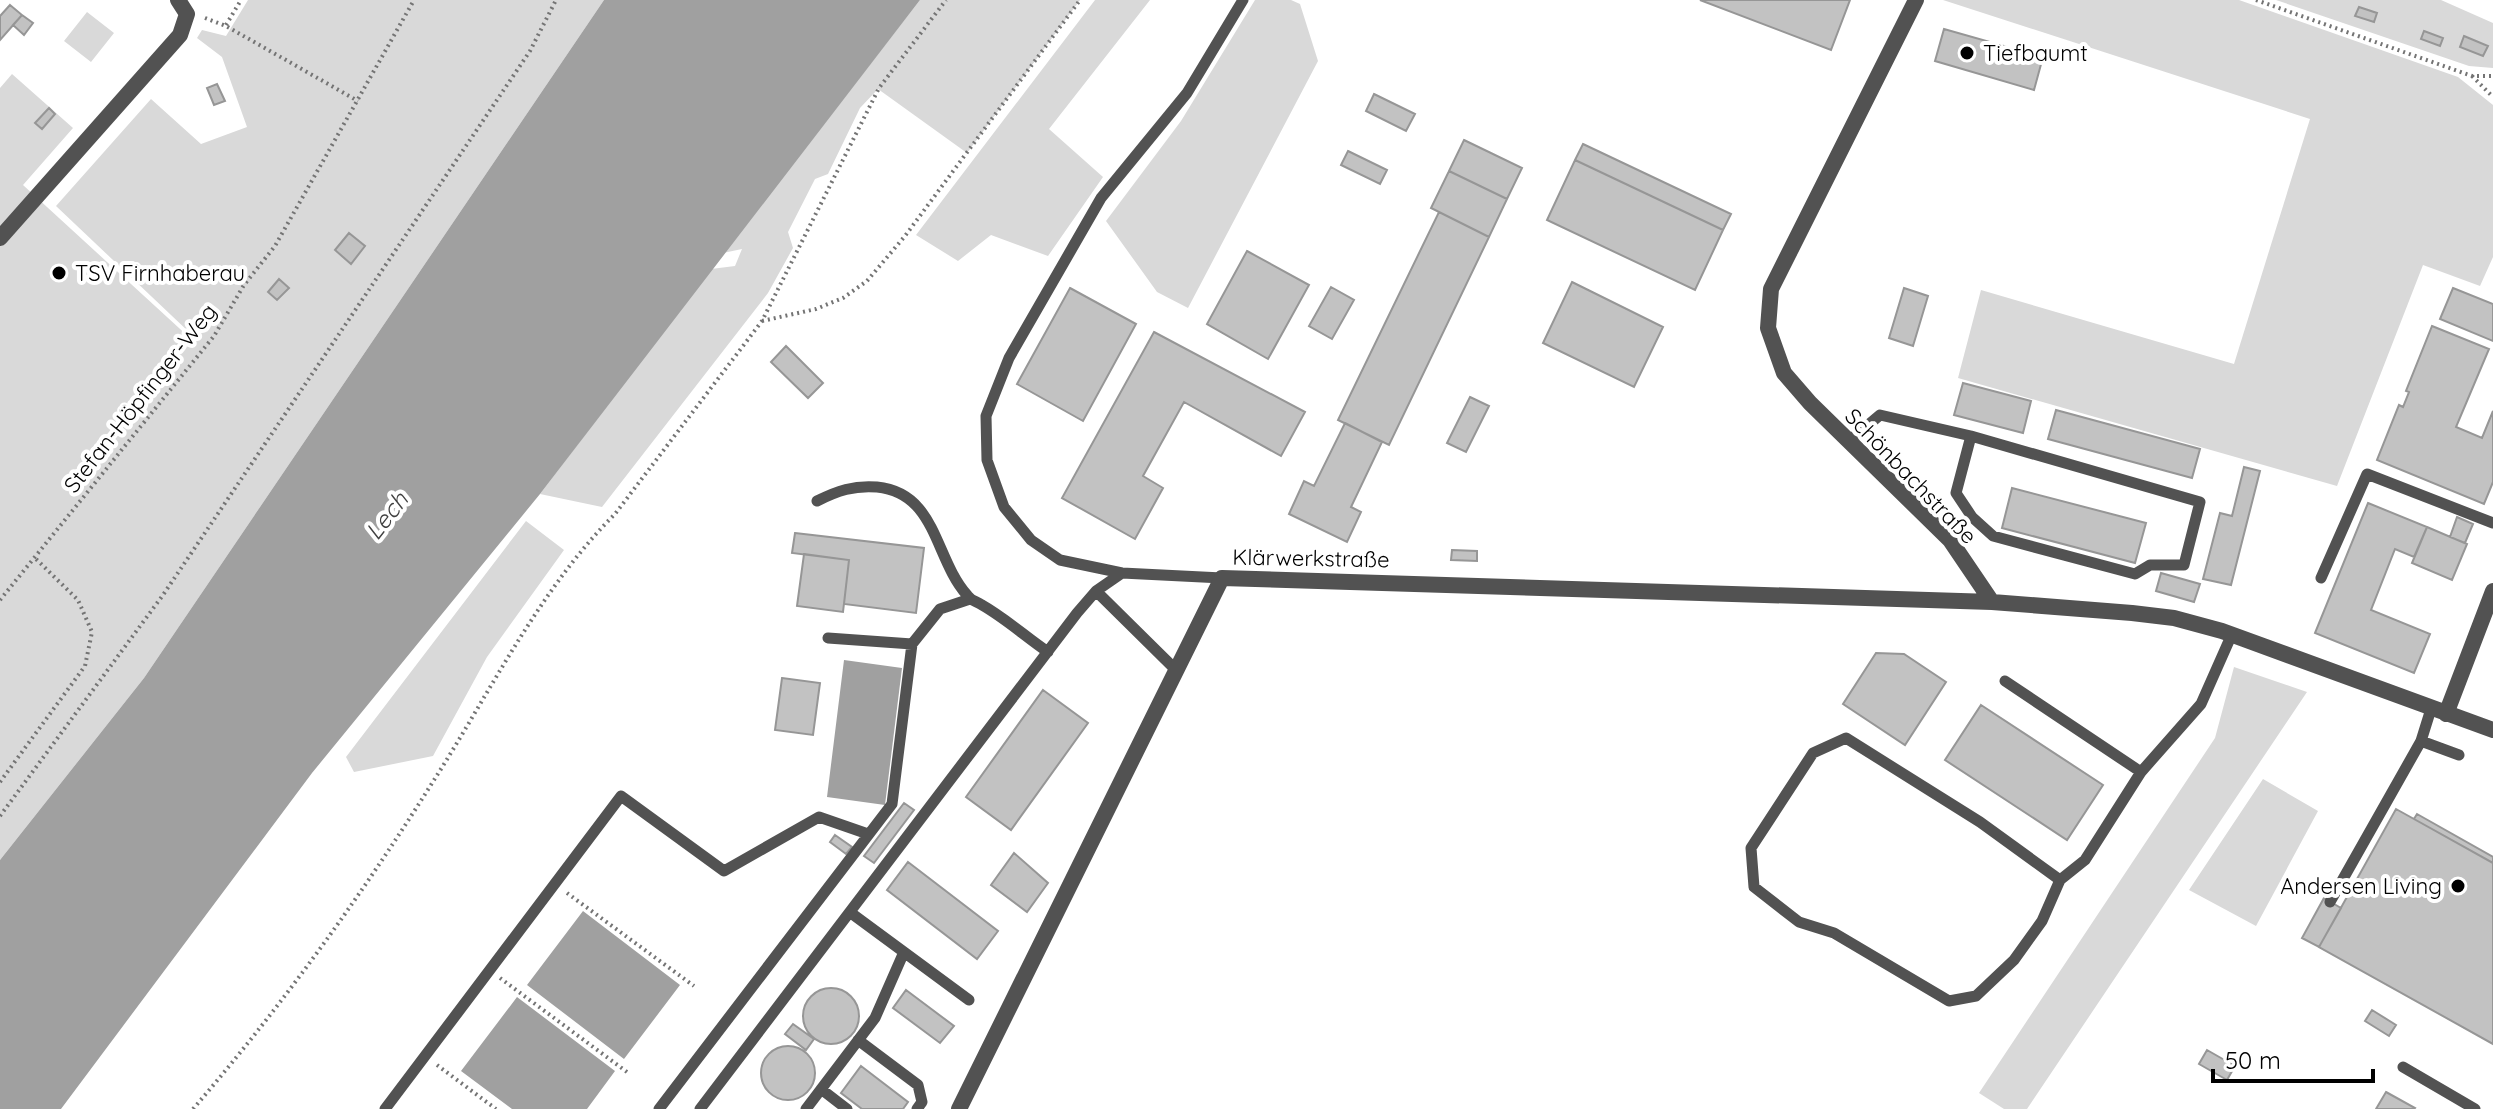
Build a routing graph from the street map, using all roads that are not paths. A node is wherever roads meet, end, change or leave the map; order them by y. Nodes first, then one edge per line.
1 (1243, 0) edge
2 (1916, 0) edge
3 (182, 7) edge
4 (0, 238) edge
5 (1971, 436) junction
6 (1849, 441) junction
7 (817, 501) dead end
8 (2493, 523) edge
9 (1122, 573) junction
10 (1222, 578) junction
11 (2321, 578) dead end
12 (1096, 591) junction
13 (2493, 591) edge
14 (970, 599) junction
15 (1992, 602) junction
16 (2232, 634) junction
17 (828, 638) dead end
18 (912, 644) junction
19 (1048, 652) junction
20 (1176, 670) junction
21 (2005, 681) dead end
22 (2439, 712) junction
23 (2493, 730) edge
24 (2421, 741) junction
25 (2459, 755) dead end
26 (2141, 772) junction
27 (868, 834) junction
28 (2060, 880) junction
29 (2330, 902) dead end
30 (851, 913) junction
31 (904, 952) junction
32 (969, 1000) dead end
33 (858, 1040) junction
34 (2403, 1067) dead end
35 (821, 1089) junction
36 (385, 1109) edge
37 (659, 1109) edge
38 (700, 1109) edge
39 (806, 1109) edge
40 (847, 1109) edge
41 (917, 1109) edge
42 (959, 1109) edge
43 (2475, 1109) edge

1 - 9 lane
2 - 6 street, Schönbachstraße
3 - 4 street
5 - 5 lane
5 - 6 lane
6 - 15 street, Schönbachstraße
7 - 14 lane
8 - 11 lane
9 - 10 lane
9 - 12 lane
10 - 15 street, Klärwerkstraße
10 - 20 street, Klärwerkstraße
12 - 19 lane
12 - 20 lane
13 - 22 street
14 - 18 lane
14 - 19 lane
15 - 16 street
16 - 22 street
16 - 26 lane
17 - 18 lane
18 - 27 lane
19 - 30 lane
20 - 42 street, Klärwerkstraße
21 - 26 lane
22 - 23 street
22 - 24 lane
24 - 25 lane
24 - 29 lane
26 - 28 lane
27 - 36 lane
27 - 37 lane
28 - 28 lane
30 - 31 lane
30 - 38 lane
31 - 32 lane
31 - 33 lane
33 - 35 lane
33 - 41 lane
34 - 43 lane
35 - 39 lane
35 - 40 lane

